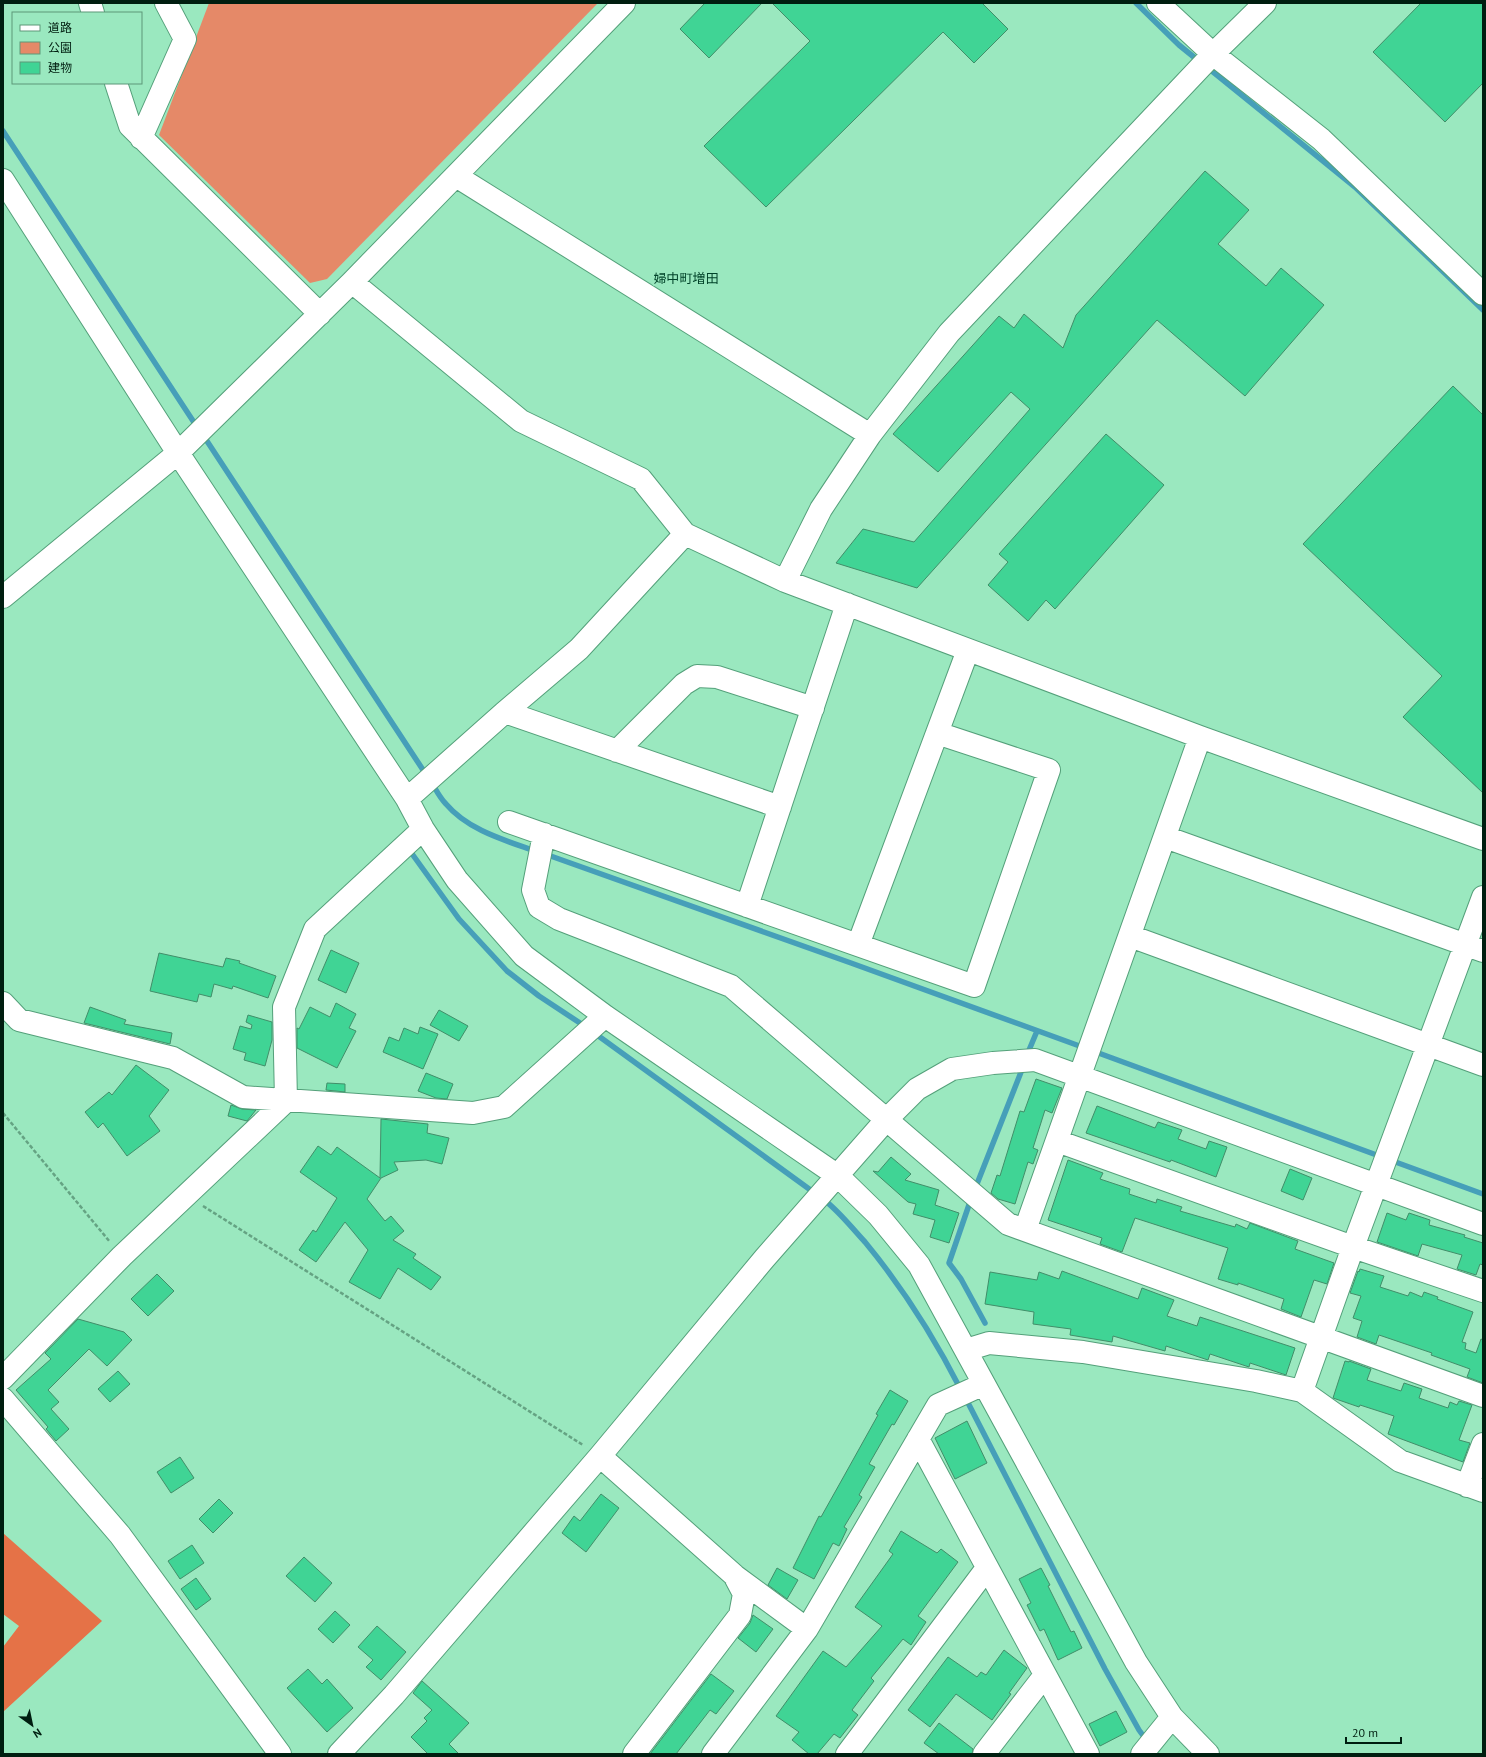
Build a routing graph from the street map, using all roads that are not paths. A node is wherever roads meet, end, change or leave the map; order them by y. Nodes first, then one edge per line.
1 (164, 3) edge
2 (624, 3) edge
3 (1158, 3) edge
4 (1264, 3) edge
5 (1212, 54) junction
6 (116, 84) edge
7 (141, 138) junction
8 (456, 176) junction
9 (3, 180) edge
10 (352, 282) junction
11 (1483, 294) edge
12 (320, 314) junction
13 (870, 435) junction
14 (178, 453) junction
15 (685, 534) junction
16 (785, 581) junction
17 (3, 597) edge
18 (848, 604) junction
19 (968, 650) junction
20 (813, 708) junction
21 (505, 712) junction
22 (937, 733) junction
23 (1200, 737) junction
24 (617, 751) junction
25 (407, 799) junction
26 (780, 807) junction
27 (509, 822) dead end
28 (423, 829) junction
29 (544, 834) junction
30 (1165, 837) junction
31 (1483, 839) edge
32 (1483, 897) edge
33 (747, 906) junction
34 (1130, 936) junction
35 (858, 946) junction
36 (1474, 948) edge
37 (3, 1003) edge
38 (605, 1016) junction
39 (1428, 1045) junction
40 (1483, 1065) edge
41 (1080, 1076) junction
42 (286, 1101) junction
43 (886, 1120) junction
44 (1057, 1141) junction
45 (838, 1176) junction
46 (1377, 1184) junction
47 (1483, 1224) edge
48 (1025, 1230) junction
49 (1353, 1247) junction
50 (1483, 1291) edge
51 (1321, 1338) junction
52 (966, 1350) junction
53 (3, 1378) edge
54 (984, 1384) junction
55 (1302, 1391) junction
56 (1483, 1396) edge
57 (3, 1399) edge
58 (918, 1439) junction
59 (1483, 1444) edge
60 (600, 1456) junction
61 (1475, 1489) edge
62 (987, 1568) junction
63 (734, 1575) junction
64 (807, 1629) junction
65 (1045, 1675) junction
66 (1172, 1717) junction
67 (280, 1754) edge
68 (340, 1754) edge
69 (634, 1754) edge
70 (713, 1754) edge
71 (847, 1754) edge
72 (984, 1754) edge
73 (1088, 1754) edge
74 (1142, 1754) edge
75 (1208, 1754) edge

1 - 7 street
2 - 8 street
3 - 5 street
4 - 5 street
5 - 11 street
5 - 13 street
6 - 7 street
7 - 12 street
8 - 10 street
8 - 13 street
9 - 14 street
10 - 12 street
10 - 15 street
12 - 14 street
13 - 16 street
14 - 17 street
14 - 25 street
15 - 16 street
15 - 21 street
16 - 18 street
18 - 19 street
18 - 20 street
19 - 22 street
19 - 23 street
20 - 24 street
20 - 26 street
21 - 24 street
21 - 25 street
22 - 35 street
22 - 35 street
23 - 30 street
23 - 31 street
24 - 26 street
25 - 28 street
26 - 33 street
27 - 29 street
28 - 38 street
28 - 42 street
29 - 33 street
29 - 43 street
30 - 34 street
30 - 36 street
32 - 36 street
33 - 35 street
34 - 39 street
34 - 41 street
36 - 39 street
37 - 42 street
38 - 42 street
38 - 45 street
39 - 40 street
39 - 46 street
41 - 43 street
41 - 44 street
41 - 46 street
42 - 53 street
43 - 45 street
43 - 48 street
44 - 48 street
44 - 49 street
45 - 52 street
45 - 60 street
46 - 47 street
46 - 49 street
48 - 51 street
49 - 50 street
49 - 51 street
51 - 55 street
51 - 56 street
52 - 54 street
52 - 55 street
54 - 58 street
54 - 66 street
55 - 61 street
57 - 67 street
58 - 62 street
58 - 64 street
59 - 61 street
60 - 63 street
60 - 68 street
62 - 65 street
62 - 71 street
63 - 64 street
63 - 69 street
64 - 70 street
65 - 72 street
65 - 73 street
66 - 74 street
66 - 75 street

